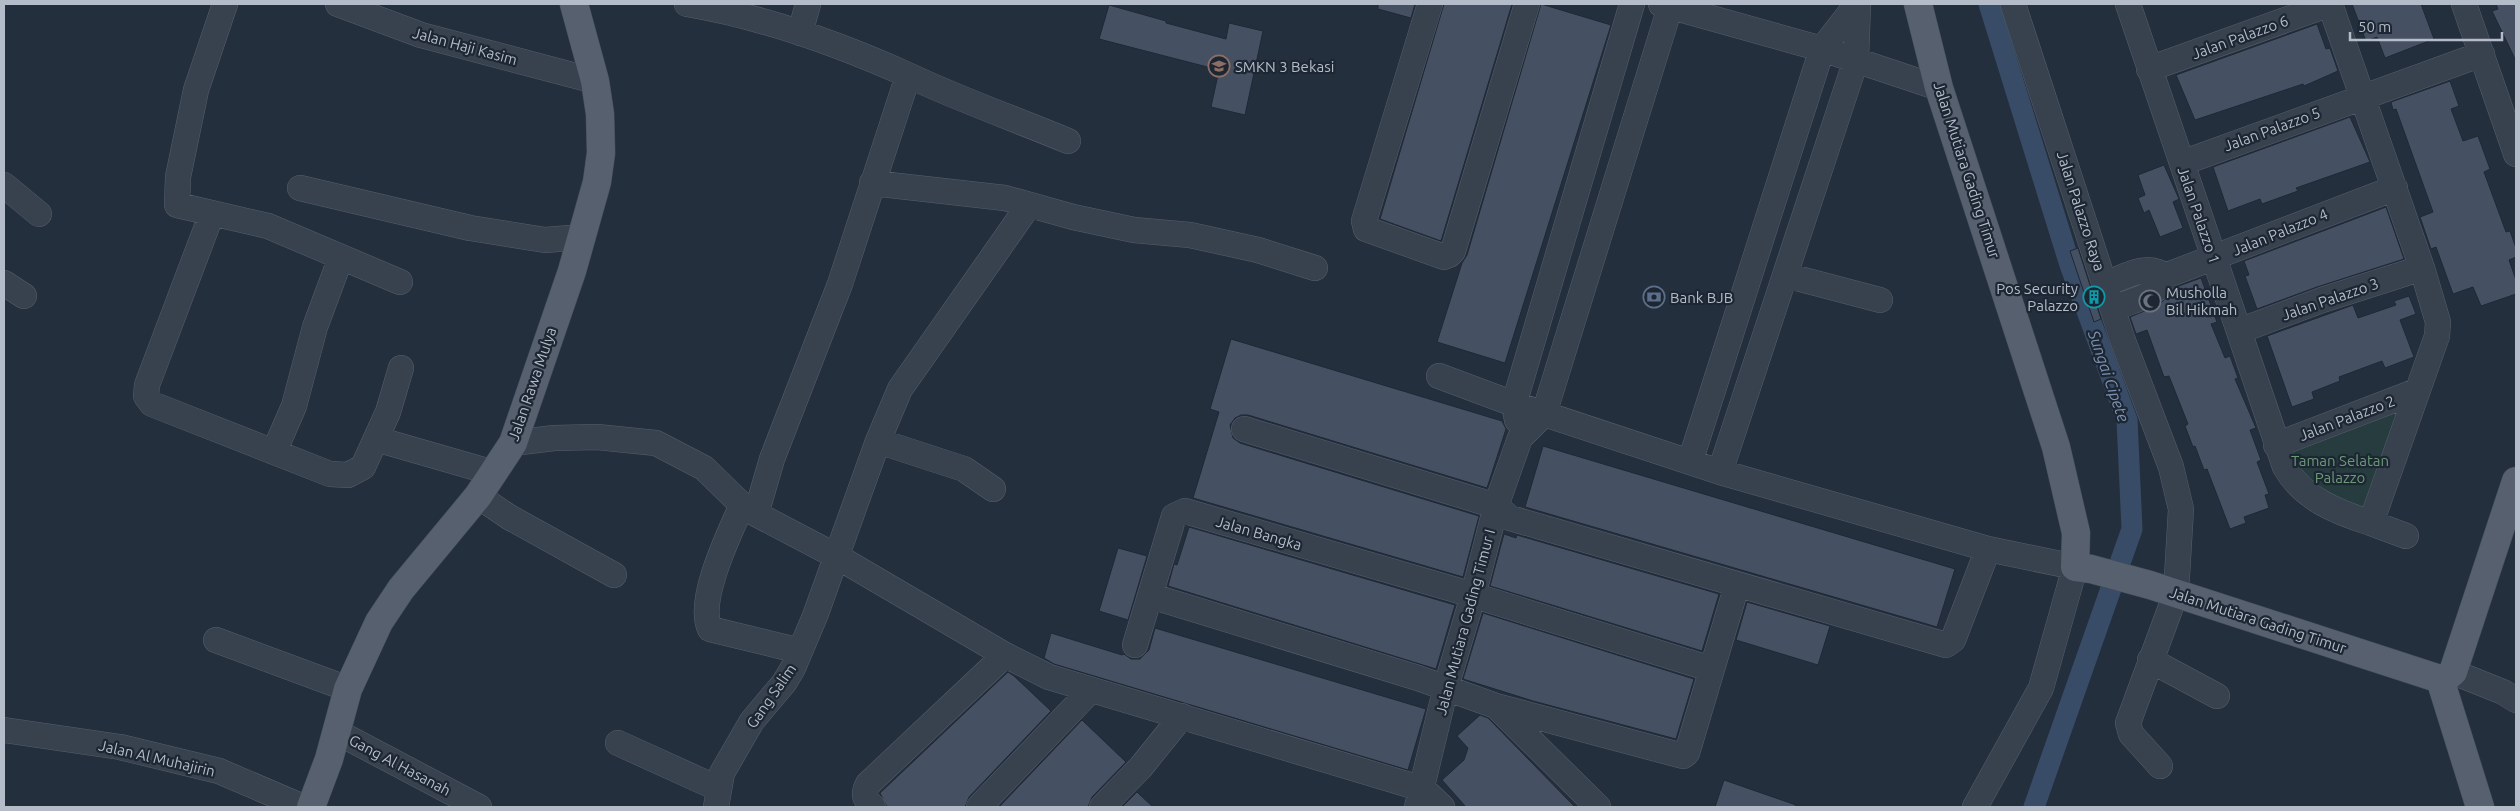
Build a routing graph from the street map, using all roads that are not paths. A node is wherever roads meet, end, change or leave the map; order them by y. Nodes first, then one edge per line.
1 (225, 4) edge
2 (338, 4) edge
3 (574, 4) edge
4 (687, 4) edge
5 (808, 4) edge
6 (1430, 4) edge
7 (1527, 4) edge
8 (1632, 4) edge
9 (1858, 4) edge
10 (1918, 4) edge
11 (2013, 4) edge
12 (2128, 4) edge
13 (2330, 4) edge
14 (2464, 4) edge
15 (1667, 5) edge
16 (800, 32) junction
17 (1822, 49) junction
18 (2482, 54) junction
19 (1856, 60) junction
20 (2149, 69) junction
21 (908, 76) junction
22 (594, 81) junction
23 (1939, 88) junction
24 (2363, 96) junction
25 (2511, 124) edge
26 (1068, 141) dead end
27 (2516, 154) edge
28 (2182, 163) junction
29 (872, 183) junction
30 (4, 185) edge
31 (300, 188) dead end
32 (2395, 188) junction
33 (1029, 205) junction
34 (212, 213) junction
35 (39, 214) dead end
36 (583, 237) junction
37 (341, 257) junction
38 (2213, 258) junction
39 (1315, 268) dead end
40 (2422, 268) junction
41 (1785, 274) junction
42 (2165, 276) junction
43 (400, 282) dead end
44 (4, 283) edge
45 (2106, 284) junction
46 (24, 296) dead end
47 (1880, 300) dead end
48 (2114, 308) junction
49 (2239, 331) junction
50 (402, 368) dead end
51 (1439, 376) dead end
52 (2417, 391) junction
53 (1514, 404) junction
54 (1544, 414) junction
55 (1244, 429) dead end
56 (1520, 438) junction
57 (376, 439) junction
58 (878, 441) junction
59 (513, 443) junction
60 (2276, 445) junction
61 (274, 452) junction
62 (1690, 462) junction
63 (1720, 472) junction
64 (494, 473) junction
65 (2516, 481) edge
66 (993, 489) dead end
67 (478, 496) junction
68 (1496, 506) junction
69 (749, 510) junction
70 (2371, 523) junction
71 (2406, 536) dead end
72 (1988, 549) junction
73 (836, 556) junction
74 (2083, 568) junction
75 (614, 575) dead end
76 (1736, 584) junction
77 (2176, 593) junction
78 (1150, 596) junction
79 (1474, 596) junction
80 (216, 640) dead end
81 (1135, 645) dead end
82 (800, 651) junction
83 (1005, 655) junction
84 (2150, 660) junction
85 (1711, 669) junction
86 (2447, 675) junction
87 (1446, 687) junction
88 (348, 689) junction
89 (1090, 691) junction
90 (2217, 696) dead end
91 (2516, 700) edge
92 (1496, 706) junction
93 (1182, 716) junction
94 (4, 730) edge
95 (337, 732) junction
96 (618, 743) dead end
97 (2160, 766) dead end
98 (716, 798) edge
99 (1420, 798) edge
100 (471, 803) edge
101 (303, 807) edge
102 (311, 807) edge
103 (873, 807) edge
104 (979, 807) edge
105 (1102, 807) edge
106 (1442, 807) edge
107 (1598, 807) edge
108 (1975, 807) edge
109 (2480, 807) edge

1 - 34 street
2 - 22 street, Jalan Haji Kasim
3 - 22 main road, Jalan Rawa Mulya
4 - 16 street
5 - 16 street
6 - 7 street
8 - 53 street
9 - 17 street
9 - 19 street
10 - 23 main road, Jalan Mutiara Gading Timur
11 - 45 street, Jalan Palazzo Raya
12 - 20 street, Jalan Palazzo 1
13 - 20 street, Jalan Palazzo 6
13 - 24 street
14 - 18 street
15 - 17 street
15 - 54 street
16 - 21 street
17 - 19 street
17 - 62 street
18 - 24 street, Jalan Palazzo 5
18 - 25 street
19 - 23 street
19 - 41 street
20 - 28 street, Jalan Palazzo 1
21 - 26 street
21 - 29 street
22 - 36 main road, Jalan Rawa Mulya
23 - 74 main road, Jalan Mutiara Gading Timur
24 - 28 street, Jalan Palazzo 5
24 - 32 street
25 - 27 street
28 - 38 street, Jalan Palazzo 1
29 - 33 street
29 - 69 street
30 - 35 street
31 - 36 street
32 - 38 street, Jalan Palazzo 4
32 - 40 street
33 - 39 street
33 - 58 street, Gang Salim
34 - 37 street
34 - 61 street
36 - 59 main road, Jalan Rawa Mulya
37 - 43 street
37 - 61 street
38 - 42 street, Jalan Palazzo 4
38 - 49 street, Jalan Palazzo 1
40 - 49 street, Jalan Palazzo 3
40 - 52 street
41 - 47 street
41 - 63 street
42 - 45 street
42 - 48 street
44 - 46 street
45 - 48 street, Jalan Palazzo Raya
48 - 77 street, Jalan Palazzo Raya
49 - 60 street, Jalan Palazzo 1
50 - 57 street
51 - 53 street, Jalan Mutiara Gading Timur
52 - 60 street, Jalan Palazzo 2
52 - 70 street
53 - 54 street, Jalan Mutiara Gading Timur
53 - 56 street, Jalan Mutiara Gading Timur I
54 - 56 street, Jalan Mutiara Gading Timur I
54 - 62 street, Jalan Mutiara Gading Timur
55 - 68 street
56 - 68 street, Jalan Mutiara Gading Timur I
57 - 61 street
57 - 64 street
58 - 66 street
58 - 73 street, Gang Salim
59 - 64 main road, Jalan Rawa Mulya
59 - 69 street
60 - 70 street, Jalan Palazzo 1
62 - 63 street, Jalan Mutiara Gading Timur
63 - 72 street, Jalan Mutiara Gading Timur
64 - 67 main road, Jalan Rawa Mulya
65 - 86 main road
67 - 75 street
67 - 88 main road, Jalan Rawa Mulya
68 - 76 street
68 - 79 street, Jalan Mutiara Gading Timur I
69 - 73 street
69 - 82 street
70 - 71 street, Jalan Palazzo 1
72 - 74 street, Jalan Mutiara Gading Timur
72 - 76 street
73 - 82 street, Gang Salim
73 - 83 street
74 - 77 main road, Jalan Mutiara Gading Timur
74 - 108 street
76 - 85 street
77 - 84 street, Jalan Palazzo Raya
77 - 86 main road, Jalan Mutiara Gading Timur
78 - 79 street, Jalan Bangka
78 - 81 street, Jalan Bangka
78 - 87 street
79 - 85 street, Jalan Bangka
79 - 87 street, Jalan Mutiara Gading Timur I
80 - 88 street
82 - 98 street, Gang Salim
83 - 89 street
83 - 103 street
84 - 90 street
84 - 97 street, Jalan Palazzo Raya
85 - 92 street
86 - 91 street
86 - 109 main road
87 - 92 street
87 - 99 street, Jalan Mutiara Gading Timur I
88 - 95 main road, Jalan Rawa Mulya
89 - 93 street
89 - 104 street
92 - 107 street
93 - 99 street
93 - 105 street
94 - 101 street, Jalan Al Muhajirin
95 - 100 street, Gang Al Hasanah
95 - 102 main road, Jalan Rawa Mulya
96 - 98 street
99 - 106 street

